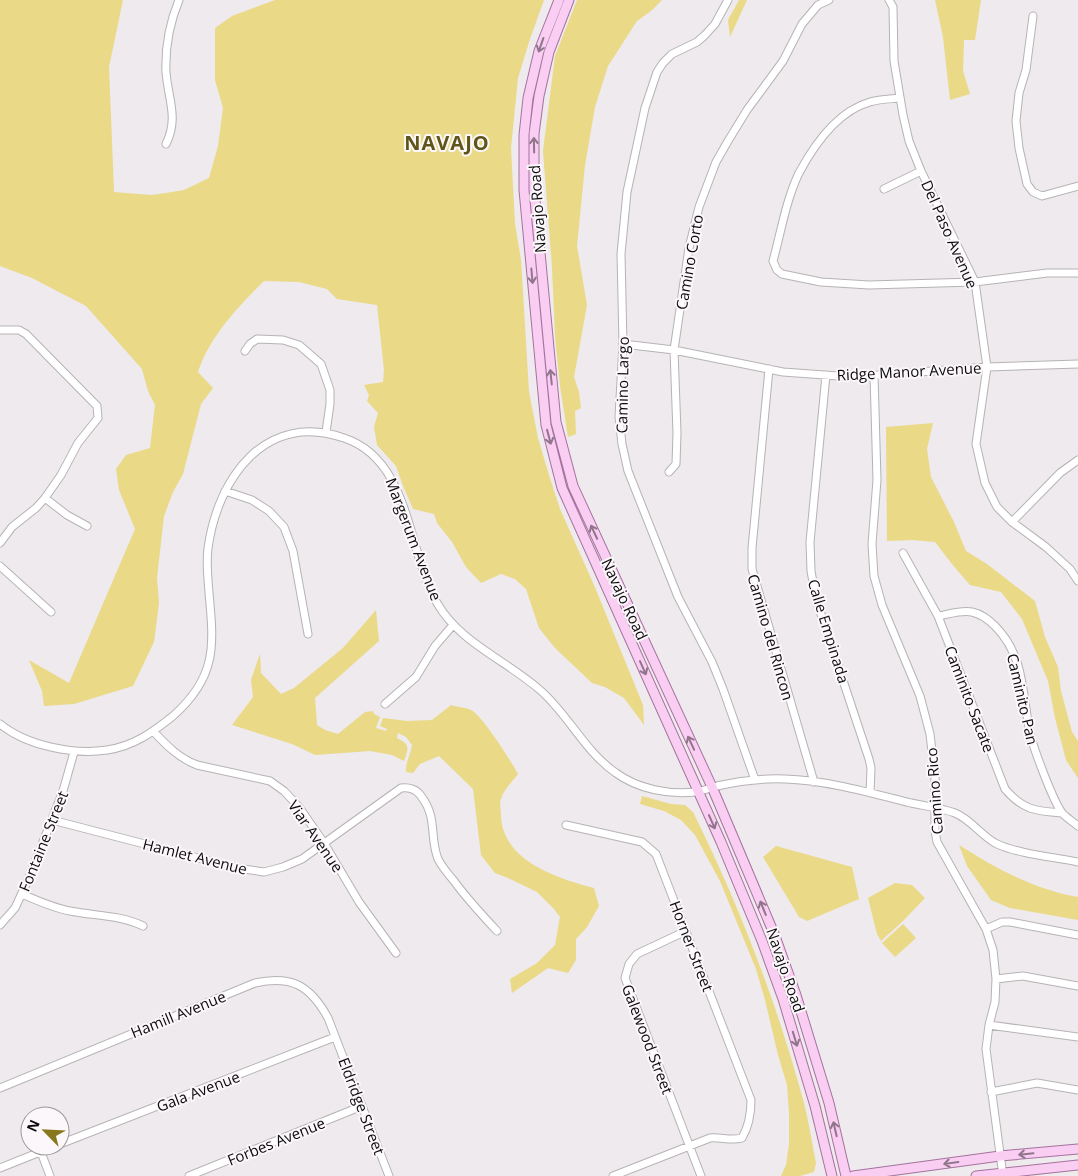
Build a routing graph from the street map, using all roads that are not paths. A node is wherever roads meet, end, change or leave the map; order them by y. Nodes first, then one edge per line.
1 (179, 0) edge
2 (559, 0) edge
3 (569, 0) edge
4 (728, 0) edge
5 (829, 0) edge
6 (889, 0) edge
7 (1033, 16) dead end
8 (900, 98) junction
9 (166, 144) dead end
10 (921, 171) junction
11 (1078, 186) edge
12 (884, 189) dead end
13 (1078, 273) edge
14 (975, 282) junction
15 (0, 330) edge
16 (623, 344) junction
17 (674, 350) junction
18 (245, 352) dead end
19 (1078, 364) edge
20 (987, 367) junction
21 (770, 369) junction
22 (826, 375) junction
23 (874, 375) junction
24 (326, 432) junction
25 (1078, 460) edge
26 (669, 472) dead end
27 (225, 491) junction
28 (45, 498) junction
29 (1012, 522) junction
30 (87, 526) dead end
31 (0, 543) edge
32 (903, 553) dead end
33 (0, 566) edge
34 (1078, 581) edge
35 (51, 612) dead end
36 (938, 616) junction
37 (453, 625) junction
38 (308, 634) dead end
39 (385, 704) dead end
40 (0, 724) edge
41 (154, 732) junction
42 (74, 752) junction
43 (755, 780) junction
44 (814, 782) junction
45 (712, 787) junction
46 (699, 792) junction
47 (870, 793) junction
48 (935, 809) junction
49 (1062, 813) junction
50 (52, 820) junction
51 (566, 826) dead end
52 (1078, 826) edge
53 (324, 842) junction
54 (1078, 862) edge
55 (749, 872) junction
56 (736, 878) junction
57 (22, 894) junction
58 (0, 925) edge
59 (143, 926) dead end
60 (986, 929) junction
61 (497, 931) dead end
62 (686, 931) junction
63 (1078, 935) edge
64 (396, 953) dead end
65 (996, 979) junction
66 (1078, 986) edge
67 (989, 1025) junction
68 (335, 1037) junction
69 (1078, 1037) edge
70 (0, 1088) edge
71 (1078, 1090) edge
72 (991, 1092) junction
73 (362, 1106) junction
74 (70, 1140) edge
75 (689, 1147) junction
76 (1078, 1149) edge
77 (30, 1156) edge
78 (42, 1156) edge
79 (1000, 1156) junction
80 (1078, 1165) edge
81 (0, 1168) edge
82 (1002, 1174) edge
83 (50, 1176) edge
84 (189, 1176) edge
85 (389, 1176) edge
86 (613, 1176) edge
87 (701, 1176) edge
88 (832, 1176) edge
89 (846, 1176) edge
90 (852, 1176) edge
91 (976, 1176) edge

1 - 9 street
2 -> 46 main road, Navajo Road
45 -> 3 main road, Navajo Road
4 - 16 street, Camino Largo
5 - 17 street, Camino Corto
6 - 8 street, Del Paso Avenue
7 - 11 street
8 - 10 street, Del Paso Avenue
8 - 14 street
10 - 12 street
10 - 14 street, Del Paso Avenue
13 - 14 street
14 - 20 street, Del Paso Avenue
15 - 28 street
16 - 17 street, Ridge Manor Avenue
16 - 43 street, Camino Largo
17 - 21 street, Ridge Manor Avenue
17 - 26 street, Camino Corto
18 - 24 street
19 - 20 street, Ridge Manor Avenue
20 - 23 street, Ridge Manor Avenue
20 - 29 street, Del Paso Avenue
21 - 22 street, Ridge Manor Avenue
21 - 44 street, Camino del Rincon
22 - 23 street, Ridge Manor Avenue
22 - 47 street, Calle Empinada
23 - 48 street, Camino Rico
24 - 27 street, Margerum Avenue
24 - 37 street, Margerum Avenue
25 - 29 street
27 - 38 street
27 - 41 street, Margerum Avenue
28 - 30 street
28 - 31 street
29 - 34 street, Del Paso Avenue
32 - 36 street, Caminito Sacate
33 - 35 street
36 - 49 street, Caminito Sacate
36 - 49 street, Caminito Pan
37 - 39 street
37 - 46 street, Margerum Avenue
40 - 42 street, Margerum Avenue
41 - 42 street, Margerum Avenue
41 - 53 street, Viar Avenue
42 - 50 street, Fontaine Street
43 - 44 street
43 - 45 street
44 - 47 street
45 - 46 street
45 - 55 main road, Navajo Road
46 -> 56 main road, Navajo Road
47 - 48 street
48 - 54 street
48 - 60 street, Camino Rico
49 - 52 street, Caminito Pan
50 - 53 street, Hamlet Avenue
50 - 57 street, Fontaine Street
51 - 62 street, Horner Street
53 - 61 street, Hamlet Avenue
53 - 64 street, Viar Avenue
55 - 56 main road
89 -> 55 main road, Navajo Road
56 -> 88 main road, Navajo Road
57 - 58 street, Fontaine Street
57 - 59 street
60 - 63 street
60 - 65 street, Camino Rico
62 - 75 street, Galewood Street
62 - 75 street, Horner Street
65 - 66 street
65 - 67 street, Camino Rico
67 - 69 street
67 - 72 street, Camino Rico
68 - 70 street, Hamill Avenue
68 - 73 street, Eldridge Street
68 - 74 street, Gala Avenue
71 - 72 street
72 - 79 street, Camino Rico
73 - 84 street, Forbes Avenue
73 - 85 street, Eldridge Street
75 - 86 street
75 - 87 street, Galewood Street
76 -> 79 main road
77 - 81 street
78 - 83 street
79 - 82 street, Camino Rico
79 -> 90 main road
80 - 82 main road
82 - 91 main road

